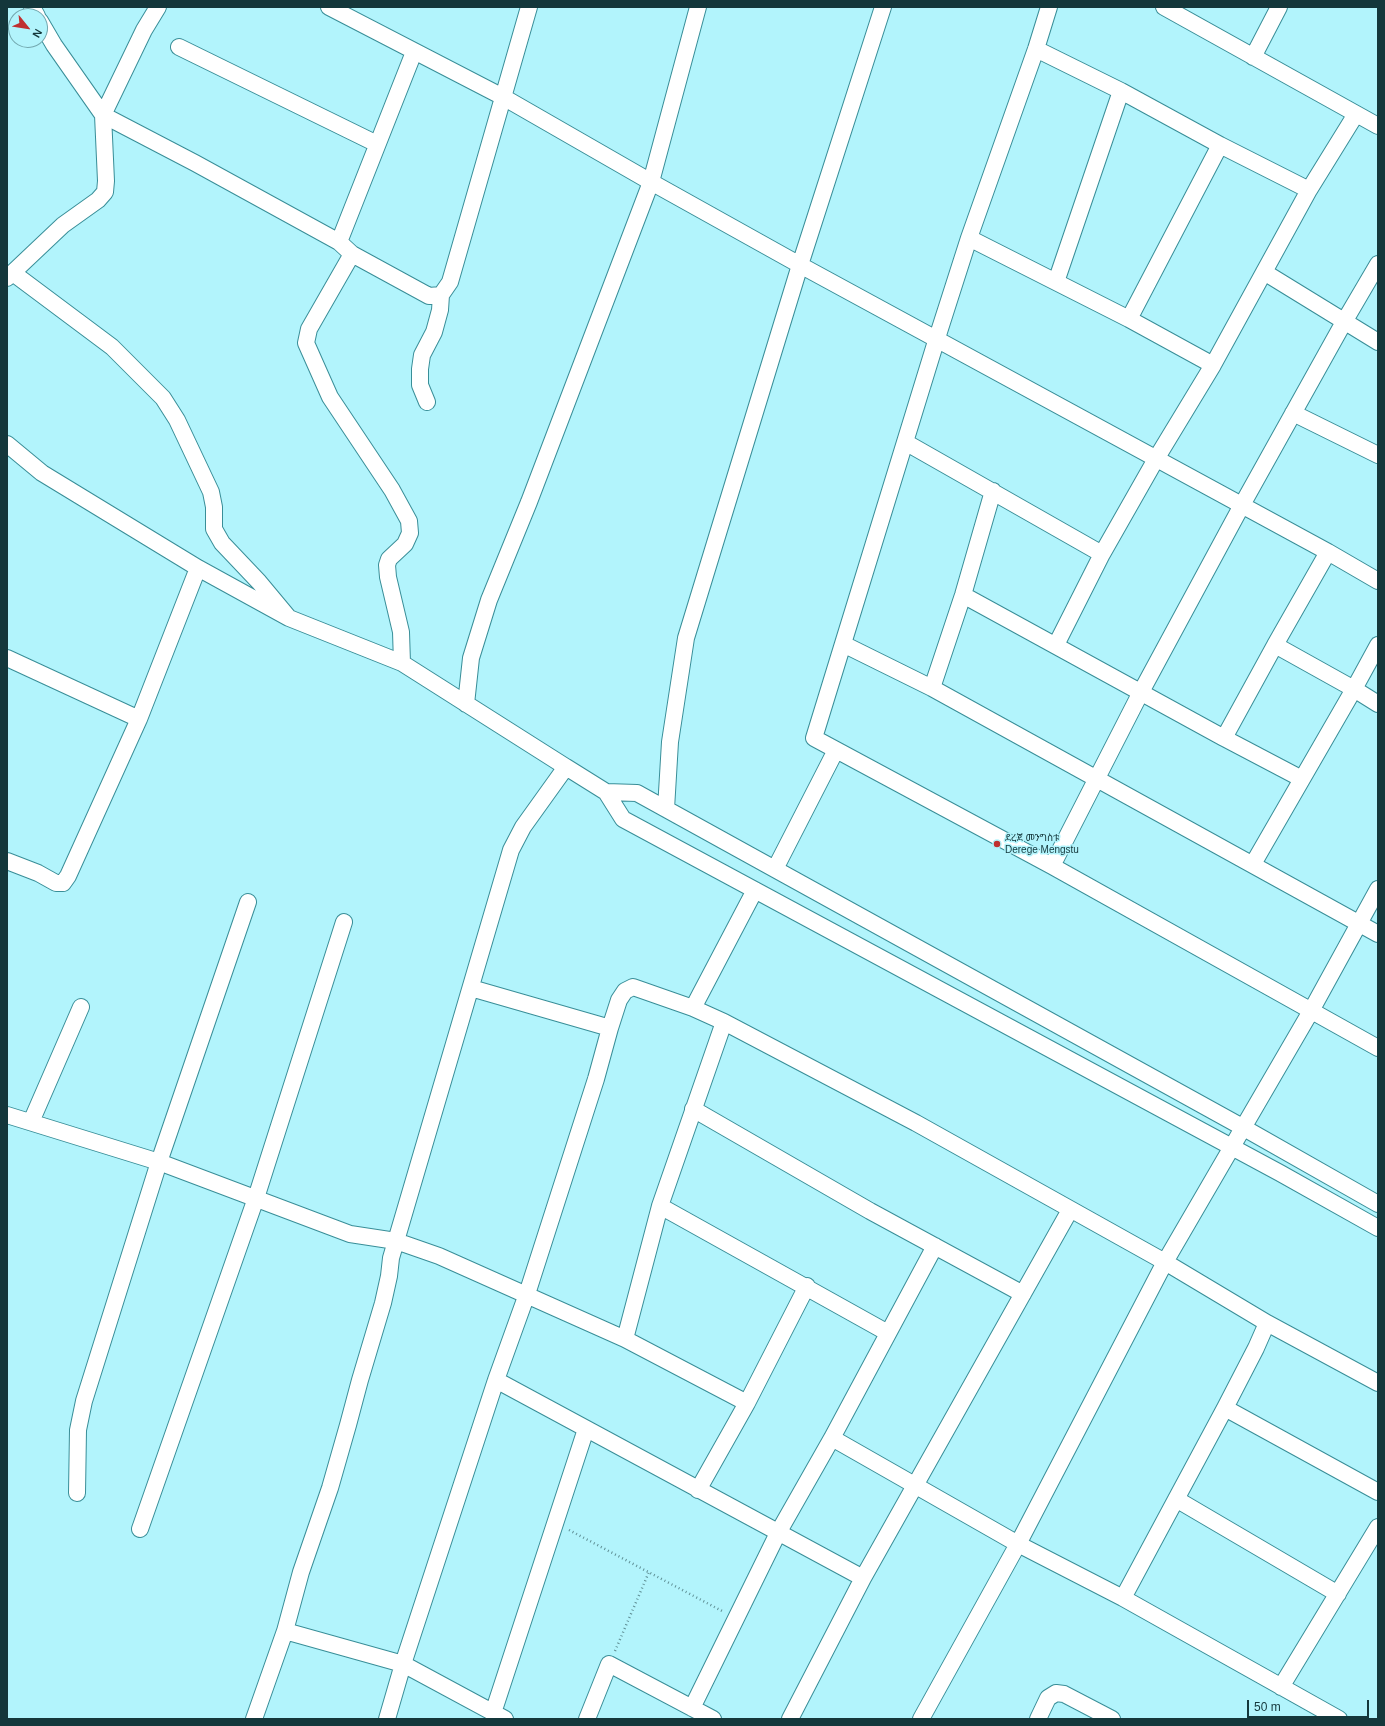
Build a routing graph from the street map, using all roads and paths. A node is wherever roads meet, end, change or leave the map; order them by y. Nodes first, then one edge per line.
1 (158, 7) edge
2 (329, 7) edge
3 (529, 7) edge
4 (698, 7) edge
5 (883, 7) edge
6 (1048, 7) edge
7 (1164, 7) edge
8 (1279, 7) edge
9 (48, 35) edge
10 (179, 46) dead end
11 (1036, 49) junction
12 (414, 52) junction
13 (1253, 57) junction
14 (1121, 91) junction
15 (503, 97) junction
16 (1356, 114) junction
17 (103, 115) junction
18 (1378, 126) edge
19 (377, 144) junction
20 (1220, 144) junction
21 (651, 182) junction
22 (1309, 190) junction
23 (969, 238) junction
24 (339, 242) junction
25 (352, 254) junction
26 (1378, 264) edge
27 (800, 265) junction
28 (1264, 272) junction
29 (10, 276) edge
30 (1056, 282) junction
31 (441, 295) junction
32 (1129, 319) junction
33 (1344, 322) junction
34 (937, 338) junction
35 (1378, 342) edge
36 (1212, 366) junction
37 (427, 402) dead end
38 (1293, 413) junction
39 (905, 442) junction
40 (7, 444) edge
41 (1378, 455) edge
42 (1156, 459) junction
43 (993, 491) junction
44 (1242, 505) junction
45 (1328, 552) junction
46 (1102, 554) junction
47 (198, 568) junction
48 (1378, 581) edge
49 (963, 595) junction
50 (289, 618) junction
51 (843, 644) junction
52 (1378, 644) edge
53 (1056, 646) junction
54 (1275, 646) junction
55 (7, 658) edge
56 (402, 663) junction
57 (932, 688) junction
58 (1354, 690) junction
59 (1141, 692) junction
60 (466, 704) junction
61 (1378, 704) edge
62 (139, 719) junction
63 (1224, 738) junction
64 (836, 750) junction
65 (566, 767) junction
66 (1098, 779) junction
67 (1302, 779) junction
68 (606, 792) junction
69 (666, 809) junction
70 (7, 862) edge
71 (1253, 864) junction
72 (1052, 866) junction
73 (775, 869) junction
74 (1378, 889) edge
75 (755, 890) junction
76 (248, 902) dead end
77 (344, 922) dead end
78 (1360, 923) junction
79 (1378, 934) edge
80 (471, 988) junction
81 (81, 1007) dead end
82 (693, 1008) junction
83 (1311, 1011) junction
84 (724, 1022) junction
85 (610, 1028) junction
86 (1378, 1048) edge
87 (693, 1109) junction
88 (7, 1115) edge
89 (31, 1122) junction
90 (1244, 1128) junction
91 (1232, 1148) junction
92 (159, 1162) junction
93 (256, 1198) junction
94 (1378, 1204) edge
95 (660, 1206) junction
96 (1070, 1210) junction
97 (1378, 1228) edge
98 (396, 1241) junction
99 (935, 1246) junction
100 (1165, 1262) junction
101 (807, 1286) junction
102 (527, 1294) junction
103 (1023, 1294) junction
104 (1267, 1323) junction
105 (888, 1333) junction
106 (625, 1339) junction
107 (496, 1380) junction
108 (1378, 1383) edge
109 (747, 1402) junction
110 (1224, 1408) junction
111 (586, 1429) junction
112 (832, 1438) junction
113 (915, 1486) junction
114 (698, 1490) junction
115 (1378, 1492) edge
116 (77, 1493) dead end
117 (1176, 1499) junction
118 (556, 1523) junction
119 (1378, 1527) edge
120 (140, 1528) dead end
121 (778, 1533) junction
122 (1018, 1544) junction
123 (649, 1572) junction
124 (863, 1578) junction
125 (1338, 1594) junction
126 (1123, 1598) junction
127 (736, 1619) junction
128 (285, 1631) junction
129 (403, 1664) junction
130 (610, 1664) junction
131 (1282, 1687) junction
132 (692, 1708) junction
133 (499, 1716) edge
134 (254, 1719) edge
135 (387, 1719) edge
136 (587, 1719) edge
137 (713, 1719) edge
138 (790, 1719) edge
139 (921, 1719) edge
140 (1038, 1719) edge
141 (1112, 1719) edge
142 (1339, 1719) edge

1 - 17 street
2 - 12 street
3 - 15 street
4 - 21 street
5 - 27 street
6 - 11 street
7 - 13 street
8 - 13 street
9 - 17 street
10 - 19 street
11 - 14 street
11 - 23 street
12 - 15 street
12 - 19 street
13 - 16 street
14 - 20 street
14 - 30 street
15 - 21 street
15 - 31 street
16 - 18 street
16 - 22 street
17 - 24 street
17 - 29 street
19 - 24 street
20 - 22 street
20 - 32 street
21 - 27 street
21 - 60 street
22 - 28 street
23 - 30 street
23 - 34 street
24 - 25 street
25 - 31 street
25 - 56 street
26 - 33 street
27 - 34 street
27 - 69 street
28 - 33 street
28 - 36 street
29 - 50 street
30 - 32 street
31 - 37 street
32 - 36 street
33 - 35 street
33 - 38 street
34 - 39 street
34 - 42 street
36 - 42 street
38 - 41 street
38 - 44 street
39 - 43 street
39 - 51 street
40 - 47 street
42 - 44 street
42 - 46 street
43 - 46 street
43 - 49 street
44 - 45 street
44 - 59 street
45 - 48 street
45 - 54 street
46 - 53 street
47 - 50 street
47 - 62 street
49 - 53 street
49 - 57 street
50 - 56 street
51 - 57 street
51 - 64 street
52 - 58 street
53 - 59 street
54 - 58 street
54 - 63 street
55 - 62 street
56 - 60 street
57 - 66 street
58 - 61 street
58 - 67 street
59 - 63 street
59 - 66 street
60 - 65 street
62 - 70 street
63 - 67 street
64 - 72 street
64 - 73 street
65 - 68 street
65 - 80 street
66 - 71 street
66 - 72 street
67 - 71 street
68 - 69 street
68 - 75 street
69 - 73 street
71 - 78 street
72 - 83 street
73 - 90 street
74 - 78 street
75 - 82 street
75 - 91 street
76 - 92 street
77 - 93 street
78 - 79 street
78 - 83 street
80 - 85 street
80 - 98 street
81 - 89 street
82 - 84 street
82 - 85 street
83 - 86 street
83 - 90 street
84 - 87 street
84 - 96 street
85 - 102 street
87 - 95 street
87 - 99 street
88 - 89 street
89 - 92 street
90 - 91 street
90 - 94 street
91 - 97 street
91 - 100 street
92 - 93 street
92 - 116 street
93 - 98 street
93 - 120 street
95 - 101 street
95 - 106 street
96 - 100 street
96 - 103 street
98 - 102 street
98 - 128 street
99 - 103 street
99 - 105 street
100 - 104 street
100 - 122 street
101 - 105 street
101 - 109 street
102 - 106 street
102 - 107 street
103 - 113 street
104 - 108 street
104 - 110 street
105 - 112 street
106 - 109 street
107 - 111 street
107 - 129 street
109 - 114 street
110 - 115 street
110 - 117 street
111 - 114 street
111 - 118 street
112 - 113 street
112 - 121 street
113 - 122 street
113 - 124 street
114 - 121 street
117 - 125 street
117 - 126 street
118 - 123 path
118 - 133 street
119 - 125 street
121 - 124 street
121 - 127 street
122 - 126 street
122 - 139 street
123 - 127 path
123 - 130 path
124 - 138 street
125 - 131 street
126 - 131 street
127 - 132 street
128 - 129 street
128 - 134 street
129 - 133 street
129 - 135 street
130 - 132 street
130 - 136 street
131 - 142 street
132 - 137 street
140 - 141 street

